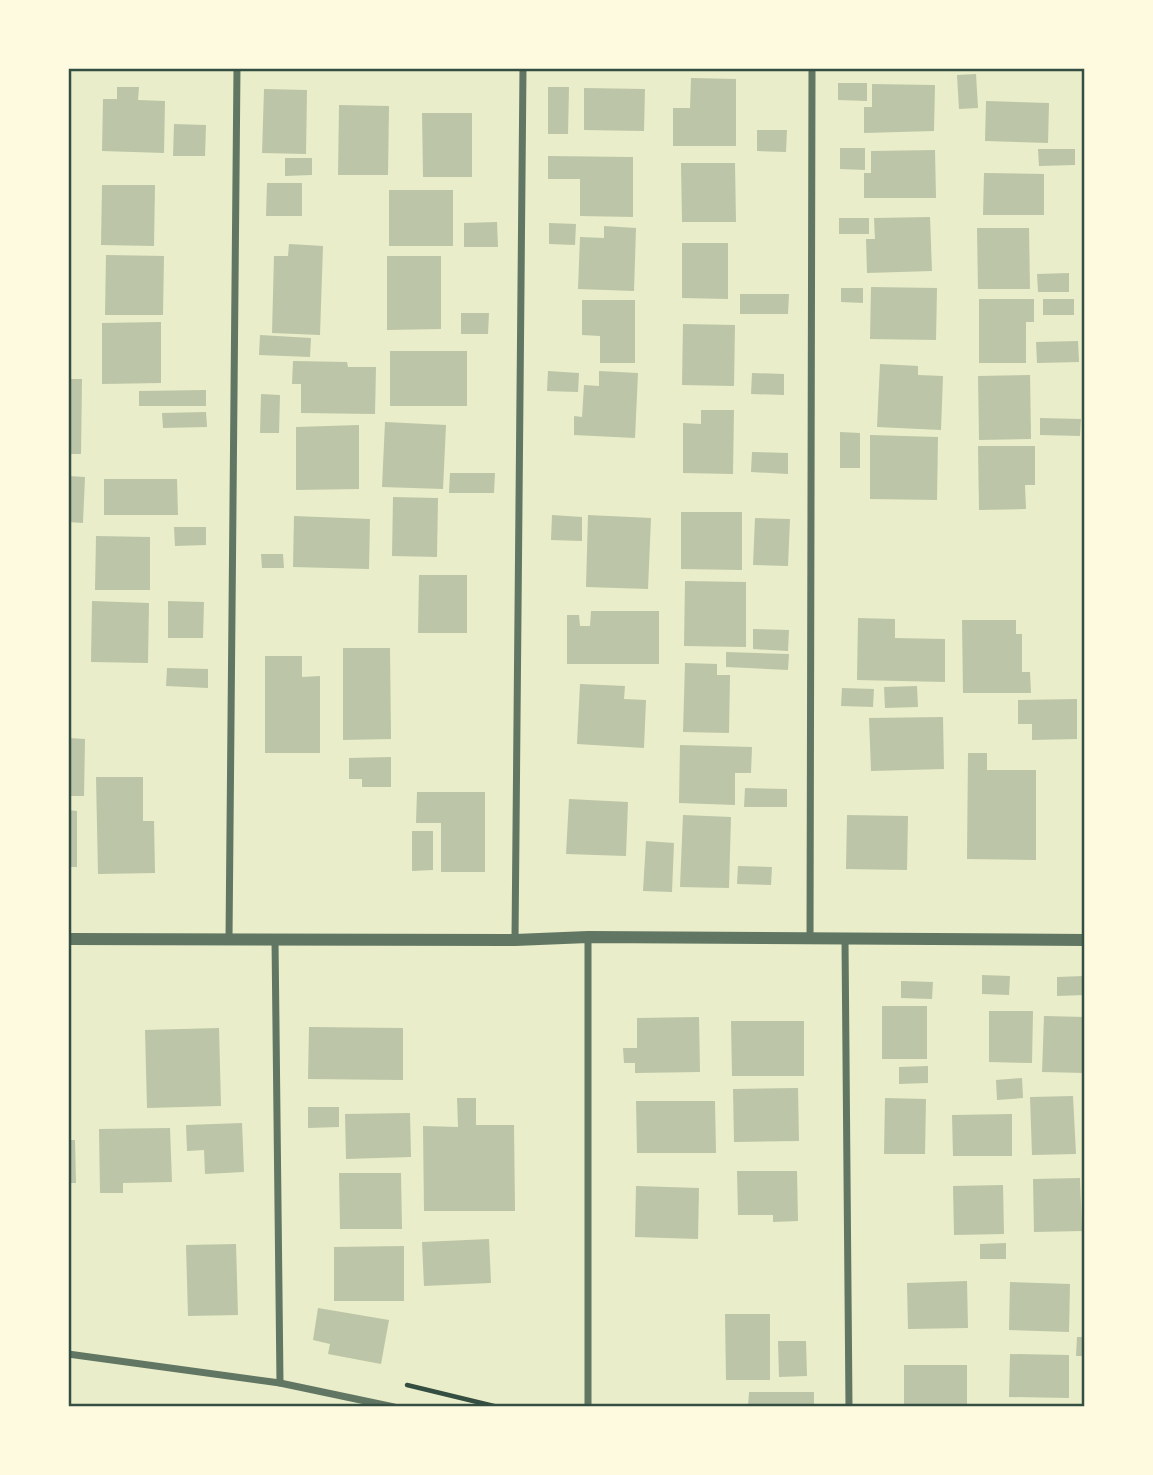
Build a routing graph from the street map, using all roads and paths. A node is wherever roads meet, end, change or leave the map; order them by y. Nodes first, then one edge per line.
1 (237, 68) edge
2 (523, 68) edge
3 (812, 68) edge
4 (588, 937) junction
5 (275, 938) junction
6 (68, 939) edge
7 (229, 939) junction
8 (810, 939) junction
9 (515, 940) junction
10 (845, 940) junction
11 (1085, 940) edge
12 (68, 1354) edge
13 (280, 1383) junction
14 (394, 1407) edge
15 (588, 1407) edge
16 (849, 1407) edge

1 - 7 street
2 - 9 street
3 - 8 street
4 - 8 street
4 - 9 street
4 - 15 street
5 - 7 street
5 - 9 street
5 - 13 street
6 - 7 street
8 - 10 street
10 - 11 street
10 - 16 street
12 - 13 street
13 - 14 street

